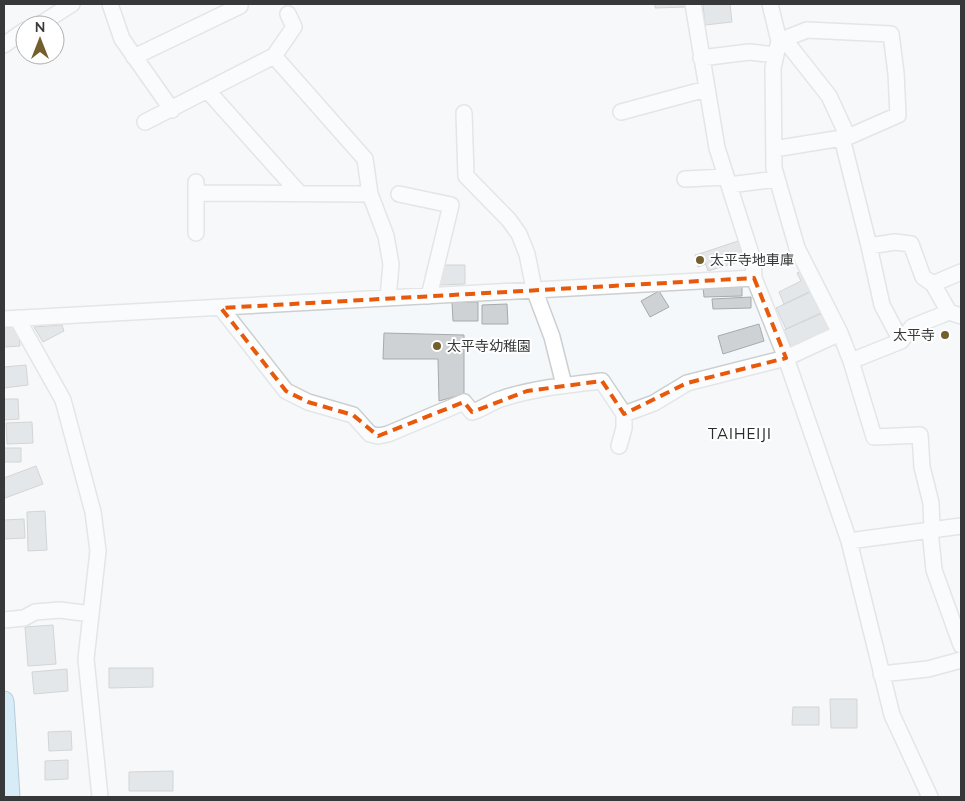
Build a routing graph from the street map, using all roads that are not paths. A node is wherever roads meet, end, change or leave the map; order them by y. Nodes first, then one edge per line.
1 (72, 4) edge
2 (110, 4) edge
3 (693, 4) edge
4 (770, 4) edge
5 (240, 6) dead end
6 (222, 8) edge
7 (288, 14) dead end
8 (55, 15) edge
9 (15, 37) edge
10 (4, 45) edge
11 (780, 45) junction
12 (274, 56) junction
13 (134, 57) junction
14 (701, 58) junction
15 (706, 88) junction
16 (208, 91) junction
17 (172, 110) junction
18 (621, 112) dead end
19 (464, 114) dead end
20 (145, 122) dead end
21 (845, 138) junction
22 (774, 149) junction
23 (777, 179) junction
24 (685, 180) dead end
25 (728, 181) junction
26 (300, 194) junction
27 (370, 194) junction
28 (399, 194) dead end
29 (196, 233) dead end
30 (870, 246) junction
31 (961, 272) edge
32 (754, 278) junction
33 (933, 284) junction
34 (534, 289) junction
35 (428, 296) junction
36 (388, 298) junction
37 (221, 308) junction
38 (955, 314) edge
39 (10, 319) edge
40 (840, 333) junction
41 (901, 341) junction
42 (786, 358) junction
43 (851, 361) junction
44 (564, 385) junction
45 (624, 414) junction
46 (619, 446) dead end
47 (961, 526) edge
48 (931, 530) junction
49 (850, 541) junction
50 (91, 614) junction
51 (4, 620) edge
52 (961, 645) edge
53 (961, 660) edge
54 (881, 674) junction
55 (4, 701) edge
56 (7, 789) edge
57 (100, 797) edge
58 (930, 797) edge

1 - 8 street
2 - 13 street
3 - 14 street
4 - 11 street
5 - 6 street
6 - 13 street
7 - 12 street
9 - 10 street
11 - 14 street
11 - 21 street
11 - 21 street
11 - 22 street
12 - 16 street
12 - 27 street
13 - 17 street
14 - 15 street
15 - 18 street
15 - 25 street
16 - 17 street
16 - 26 street
17 - 20 street
19 - 34 street
21 - 22 street
21 - 30 street
22 - 23 street
23 - 25 street
23 - 40 street
24 - 25 street
25 - 32 street
26 - 27 street
26 - 29 street
27 - 36 street
28 - 35 street
30 - 33 street
30 - 41 street
31 - 33 street
32 - 34 street
32 - 42 street
33 - 38 street
34 - 35 street
34 - 44 street
35 - 36 street
36 - 37 street
37 - 39 street
37 - 44 street
38 - 41 street
39 - 50 street
40 - 42 street
40 - 43 street
41 - 43 street
42 - 45 street
42 - 49 street
43 - 48 street
44 - 45 street
45 - 46 street
47 - 48 street
48 - 49 street
48 - 52 street
49 - 54 street
50 - 51 street
50 - 57 street
53 - 54 street
54 - 58 street
55 - 56 main road

